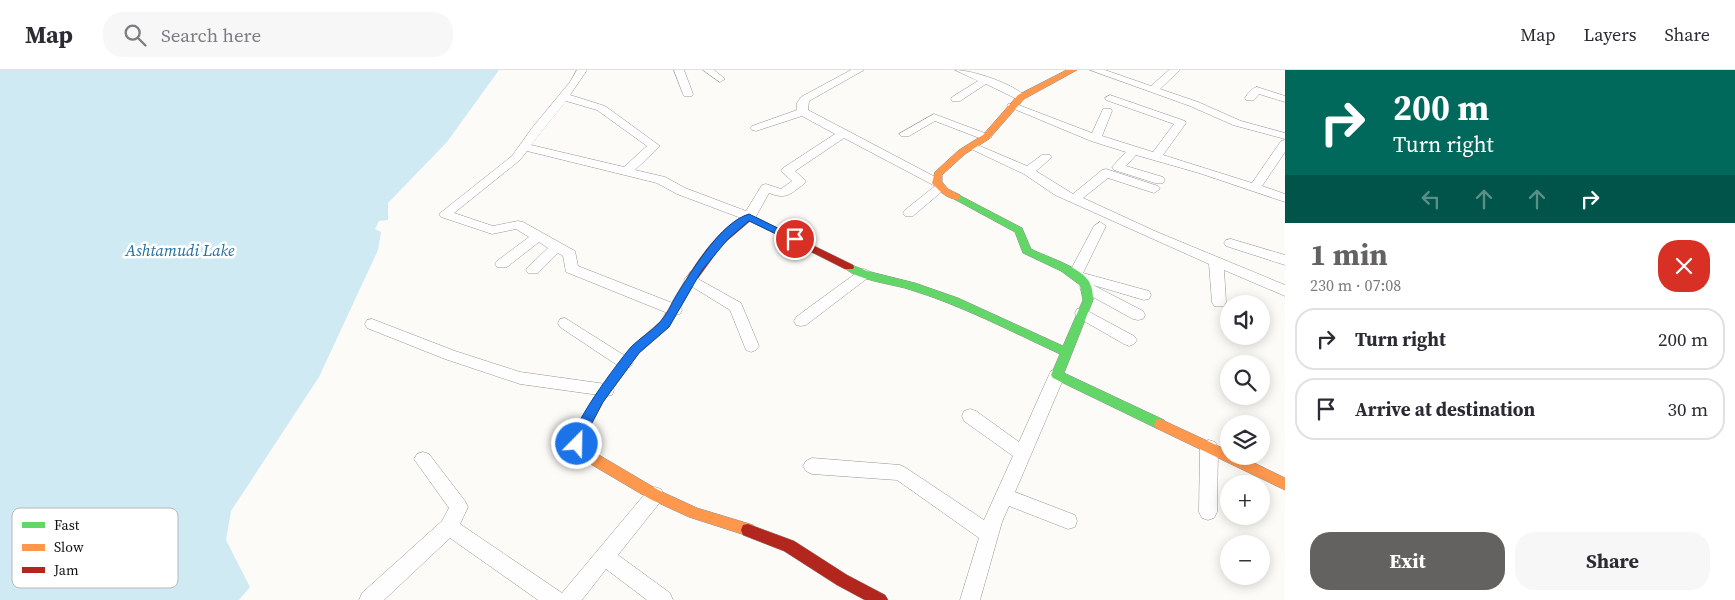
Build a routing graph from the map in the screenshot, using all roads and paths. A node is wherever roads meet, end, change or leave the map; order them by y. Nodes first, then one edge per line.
1 (582, 70) edge
2 (679, 70) edge
3 (708, 70) edge
4 (859, 70) edge
5 (960, 70) edge
6 (1073, 70) edge
7 (1096, 70) edge
8 (1175, 70) edge
9 (720, 79) dead end
10 (986, 80) junction
11 (1153, 90) junction
12 (688, 94) dead end
13 (564, 97) junction
14 (1021, 97) junction
15 (1110, 98) dead end
16 (1250, 98) dead end
17 (956, 99) dead end
18 (1285, 99) edge
19 (1012, 106) junction
20 (803, 112) junction
21 (1106, 112) dead end
22 (756, 128) dead end
23 (842, 134) junction
24 (905, 134) dead end
25 (1285, 136) edge
26 (986, 137) junction
27 (1095, 139) junction
28 (1285, 143) edge
29 (974, 146) junction
30 (526, 147) junction
31 (1133, 151) junction
32 (1156, 156) junction
33 (1046, 157) dead end
34 (1280, 163) edge
35 (1028, 171) junction
36 (627, 172) junction
37 (938, 185) junction
38 (1255, 188) junction
39 (1285, 198) edge
40 (1074, 199) junction
41 (909, 213) dead end
42 (749, 217) junction
43 (1100, 226) dead end
44 (539, 236) junction
45 (1231, 243) dead end
46 (558, 246) junction
47 (1285, 260) edge
48 (1216, 262) junction
49 (502, 264) dead end
50 (533, 270) dead end
51 (864, 274) junction
52 (1075, 275) junction
53 (691, 280) junction
54 (1088, 288) junction
55 (1285, 291) edge
56 (1144, 295) dead end
57 (1219, 302) dead end
58 (675, 310) junction
59 (1082, 313) junction
60 (1138, 315) dead end
61 (801, 321) dead end
62 (564, 323) dead end
63 (372, 324) dead end
64 (1129, 340) dead end
65 (751, 346) dead end
66 (1066, 352) junction
67 (625, 364) junction
68 (1057, 375) junction
69 (606, 390) junction
70 (970, 416) dead end
71 (1209, 447) junction
72 (1023, 454) junction
73 (423, 459) dead end
74 (812, 466) dead end
75 (1285, 484) edge
76 (655, 495) junction
77 (1005, 496) junction
78 (1208, 512) dead end
79 (1068, 521) dead end
80 (449, 527) junction
81 (989, 534) junction
82 (605, 557) junction
83 (974, 598) edge
84 (369, 600) edge
85 (556, 600) edge
86 (569, 600) edge
87 (663, 600) edge
88 (880, 600) edge

1 - 13 street
2 - 12 street
3 - 9 street
4 - 20 street
5 - 10 street
6 - 14 street
7 - 11 street
8 - 11 street
10 - 14 street
10 - 17 street
11 - 25 street
13 - 30 street
13 - 36 street
14 - 19 street
15 - 32 street
16 - 18 street
19 - 26 street
19 - 27 street
20 - 22 street
20 - 23 street
21 - 27 street
23 - 37 street
23 - 42 street
24 - 26 street
26 - 29 street
27 - 31 street
28 - 34 street
29 - 35 street
29 - 37 street
30 - 36 street
30 - 44 street
31 - 32 street
31 - 40 street
32 - 38 street
33 - 35 street
34 - 38 street
35 - 40 street
36 - 42 street
37 - 41 street
37 - 52 street
38 - 39 street
40 - 48 street
42 - 51 street
42 - 53 street
43 - 52 street
44 - 46 street
44 - 49 street
45 - 47 street
46 - 50 street
46 - 58 street
48 - 55 street
48 - 57 street
51 - 61 street
51 - 66 street
52 - 54 street
52 - 56 street
53 - 58 street
53 - 65 street
54 - 59 street
54 - 60 street
58 - 67 street
59 - 64 street
59 - 66 street
62 - 67 street
63 - 69 street
66 - 68 street
67 - 69 street
68 - 71 street
68 - 72 street
69 - 76 street
70 - 72 street
71 - 75 street
71 - 78 street
72 - 77 street
73 - 80 street
74 - 81 street
76 - 82 street
76 - 88 street
77 - 79 street
77 - 81 street
80 - 84 street
80 - 85 street
81 - 83 street
82 - 86 street
82 - 87 street

